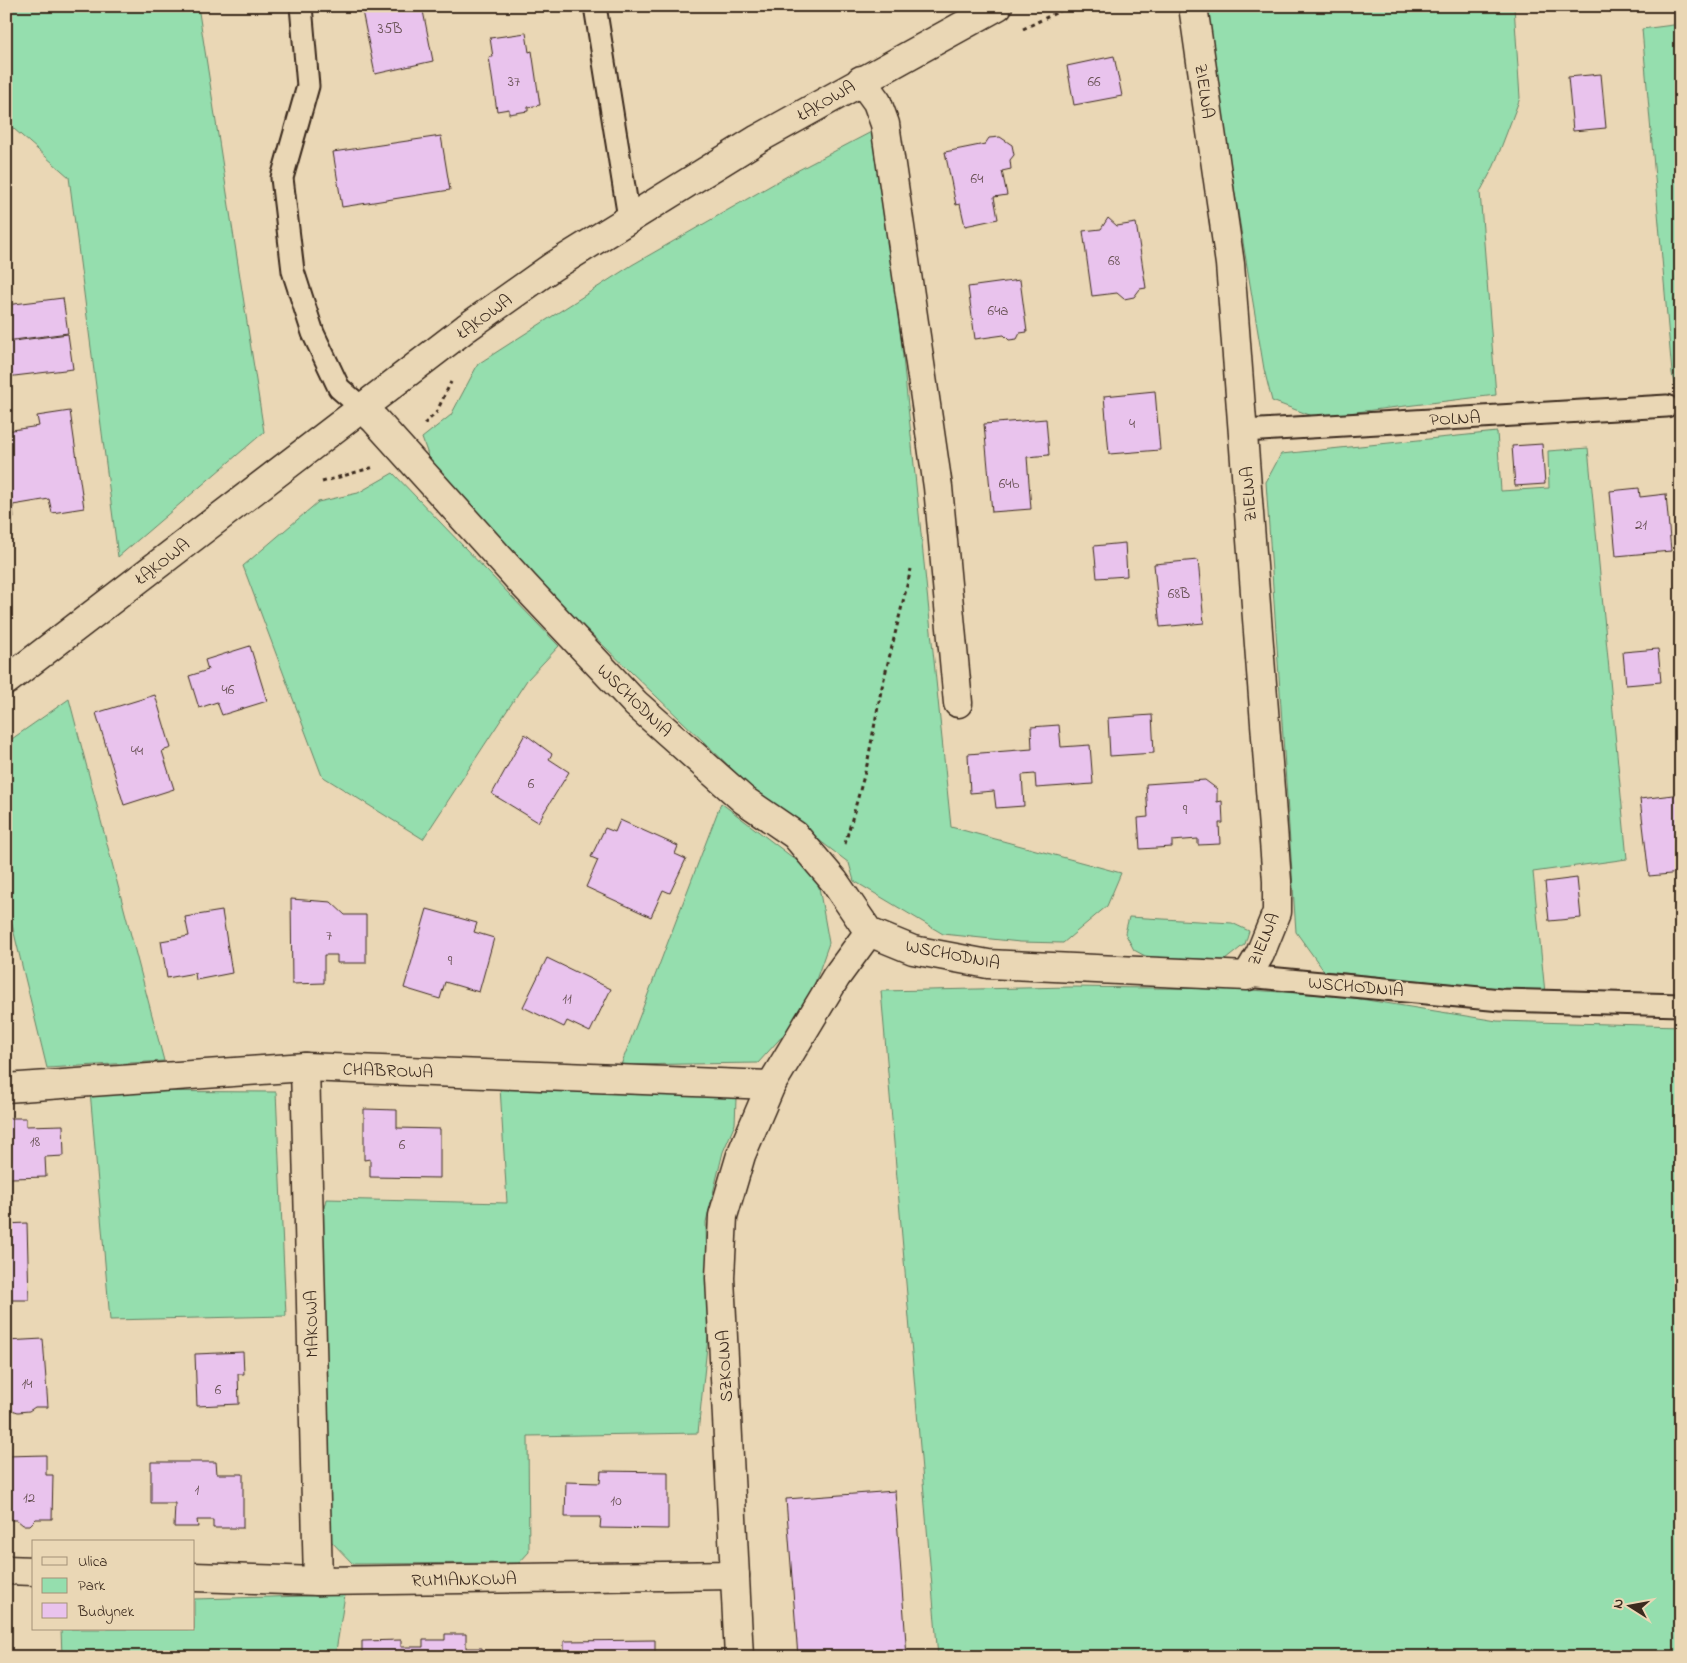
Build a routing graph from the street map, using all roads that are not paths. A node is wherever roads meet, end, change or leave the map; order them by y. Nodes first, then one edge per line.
1 (300, 6) edge
2 (595, 6) edge
3 (998, 6) edge
4 (1193, 6) edge
5 (861, 80) junction
6 (629, 218) junction
7 (1667, 406) dead end
8 (362, 408) junction
9 (1243, 431) junction
10 (6, 681) edge
11 (958, 703) dead end
12 (869, 932) junction
13 (1247, 976) junction
14 (1681, 1006) edge
15 (305, 1067) junction
16 (771, 1084) junction
17 (6, 1088) edge
18 (6, 1570) edge
19 (32, 1571) edge
20 (735, 1575) junction
21 (195, 1577) edge
22 (318, 1581) junction
23 (739, 1657) edge

1 - 8 lane
2 - 6 lane
3 - 5 street, ŁĄKOWA
4 - 9 street, ZIELNA
5 - 6 street, ŁĄKOWA
5 - 11 street
6 - 8 street, ŁĄKOWA
7 - 9 lane, POLNA
8 - 10 street, ŁĄKOWA
8 - 12 street, WSCHODNIA
9 - 13 street, ZIELNA
12 - 13 street, WSCHODNIA
12 - 16 street, SZKOLNA
13 - 14 lane, WSCHODNIA
15 - 16 street, CHABROWA
15 - 17 street, CHABROWA
15 - 22 street, MAKOWA
16 - 20 street, SZKOLNA
18 - 19 street
20 - 22 street, RUMIANKOWA
20 - 23 street, SZKOLNA
21 - 22 street, RUMIANKOWA

